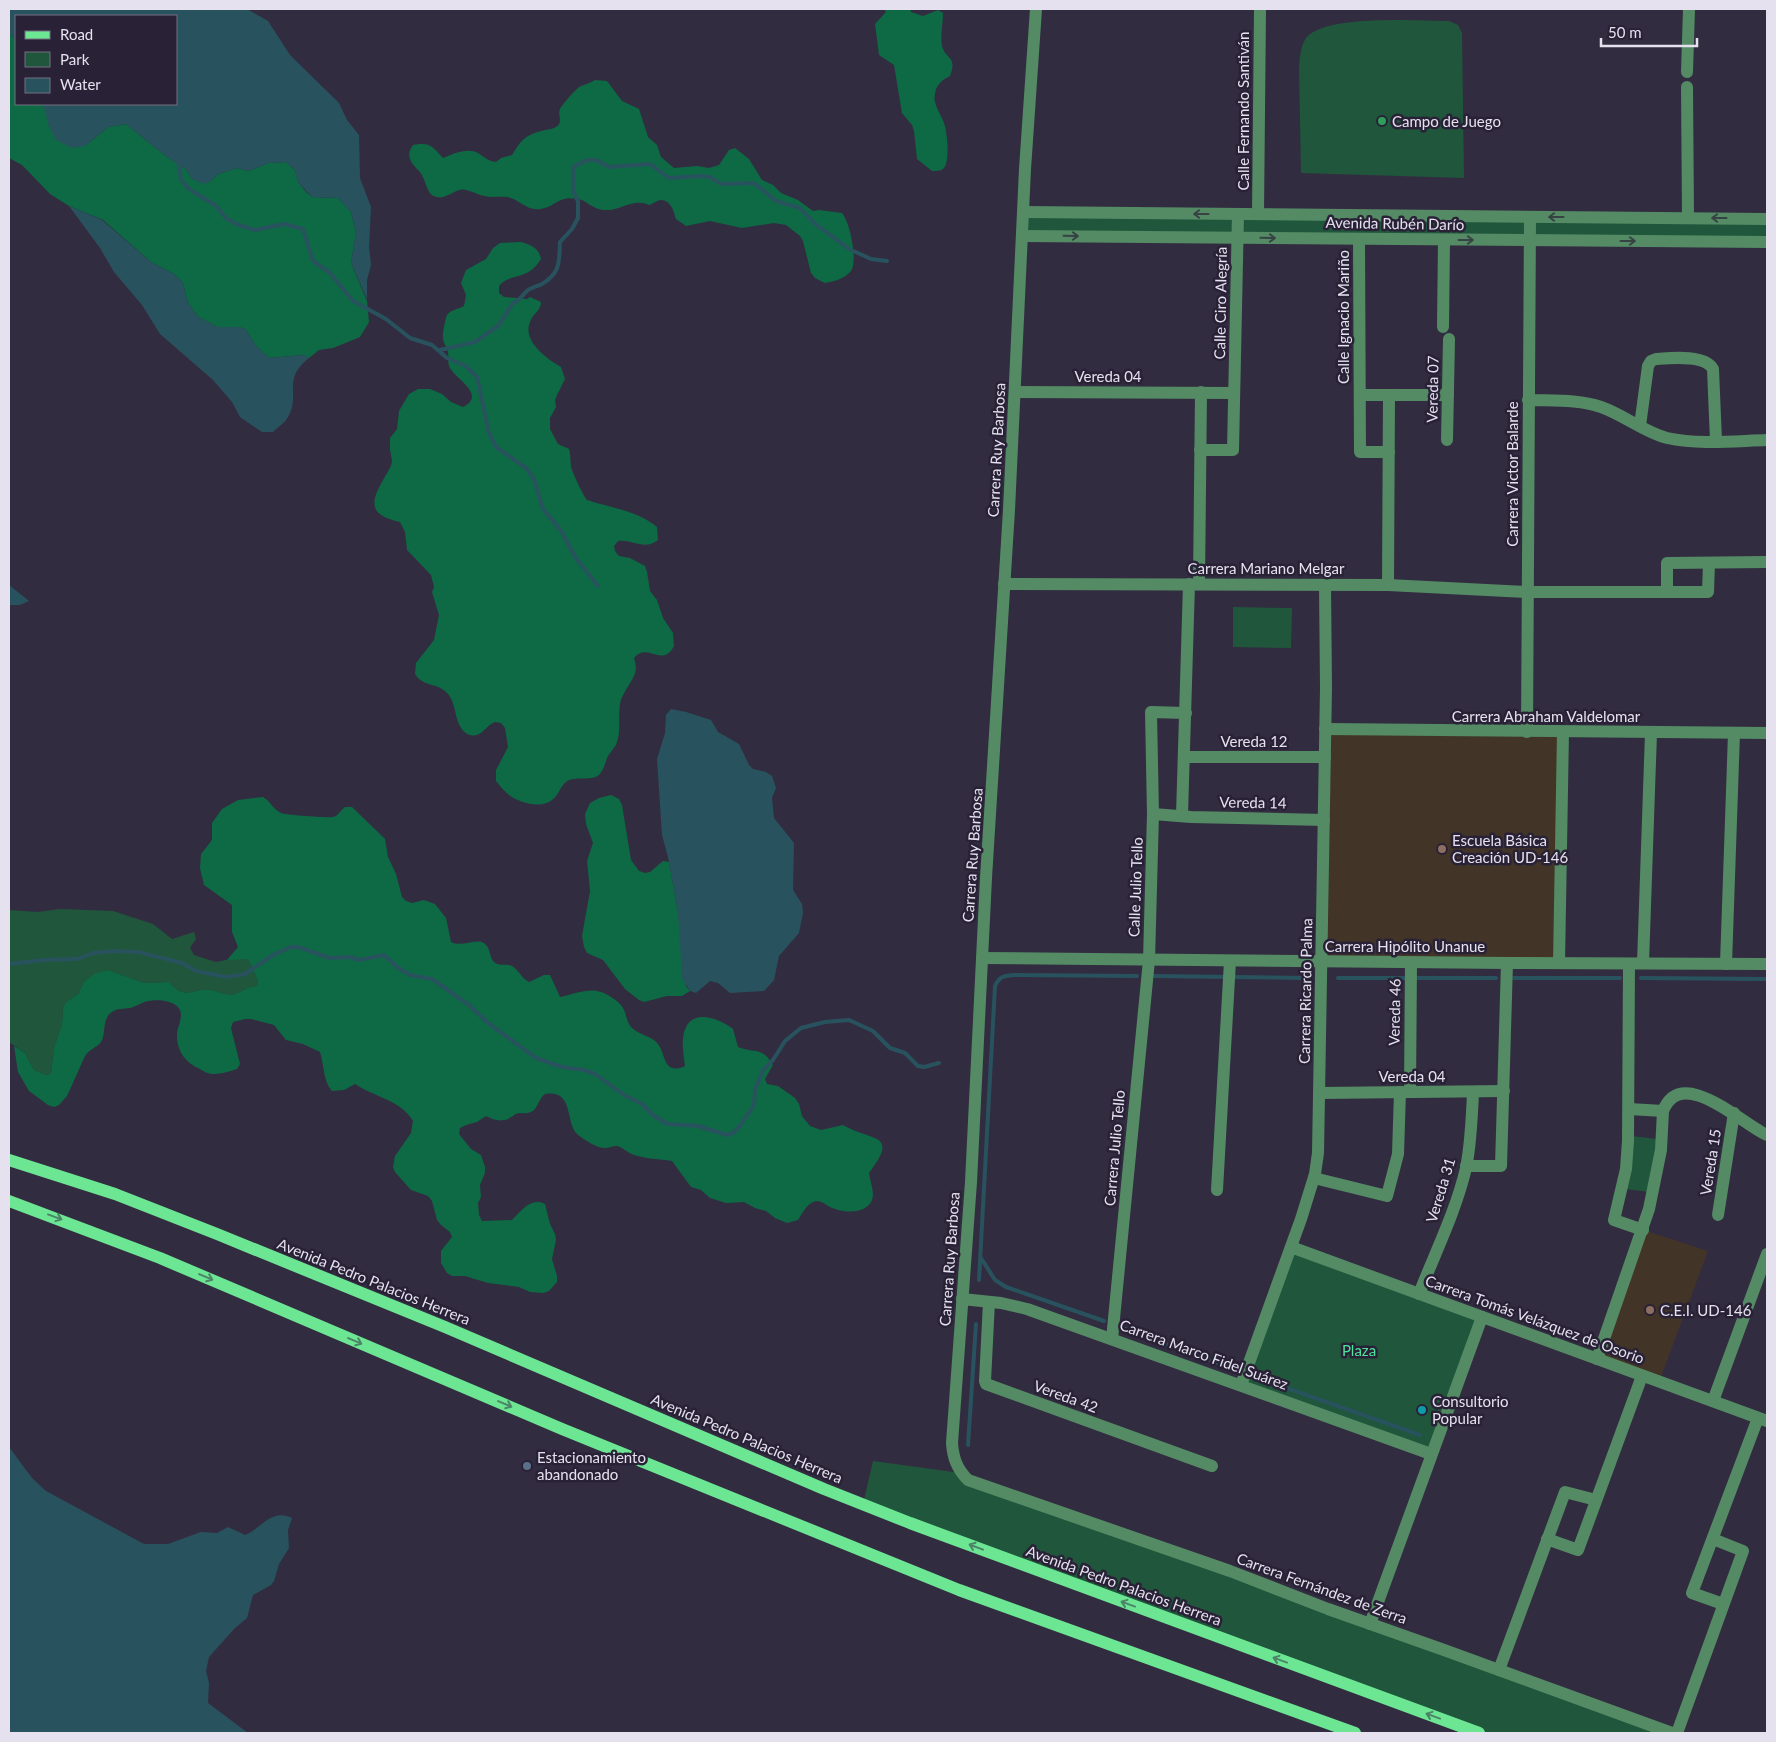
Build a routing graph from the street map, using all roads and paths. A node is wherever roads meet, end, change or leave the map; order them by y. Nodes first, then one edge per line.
1 (1036, 9) edge
2 (1260, 9) edge
3 (1688, 9) edge
4 (1687, 72) dead end
5 (1687, 87) dead end
6 (1023, 212) junction
7 (1238, 214) junction
8 (1258, 214) junction
9 (1530, 217) junction
10 (1688, 218) junction
11 (1767, 219) edge
12 (1022, 236) junction
13 (1238, 238) junction
14 (1359, 239) junction
15 (1444, 240) junction
16 (1530, 240) junction
17 (1767, 242) edge
18 (1443, 327) dead end
19 (1449, 339) dead end
20 (1015, 392) junction
21 (1201, 392) junction
22 (1234, 393) junction
23 (1360, 395) junction
24 (1389, 395) junction
25 (1448, 395) junction
26 (1528, 400) junction
27 (1640, 426) junction
28 (1447, 440) dead end
29 (1767, 440) edge
30 (1716, 441) junction
31 (1200, 450) junction
32 (1389, 452) junction
33 (1767, 562) edge
34 (1709, 563) junction
35 (1004, 584) junction
36 (1194, 584) junction
37 (1325, 584) junction
38 (1388, 584) junction
39 (1528, 592) junction
40 (1667, 592) junction
41 (1186, 713) junction
42 (1325, 729) junction
43 (1527, 732) junction
44 (1563, 732) junction
45 (1734, 732) junction
46 (1651, 733) junction
47 (1767, 733) edge
48 (1184, 757) junction
49 (1324, 757) junction
50 (1153, 814) junction
51 (1182, 815) junction
52 (1324, 820) junction
53 (982, 958) junction
54 (1149, 960) junction
55 (1322, 962) junction
56 (1507, 963) junction
57 (1642, 963) junction
58 (1559, 964) junction
59 (1628, 964) junction
60 (1726, 964) junction
61 (1767, 964) edge
62 (1229, 972) junction
63 (1411, 973) junction
64 (1504, 1091) junction
65 (1320, 1092) junction
66 (1405, 1092) junction
67 (1473, 1092) junction
68 (1629, 1109) junction
69 (1663, 1111) junction
70 (1734, 1113) junction
71 (1767, 1135) edge
72 (9, 1160) edge
73 (1466, 1166) junction
74 (1314, 1178) junction
75 (1217, 1190) dead end
76 (9, 1201) edge
77 (1718, 1215) dead end
78 (1643, 1230) junction
79 (1291, 1247) junction
80 (1767, 1254) edge
81 (1763, 1280) edge
82 (1419, 1294) junction
83 (962, 1299) junction
84 (988, 1302) junction
85 (1482, 1317) junction
86 (1112, 1339) junction
87 (1597, 1359) junction
88 (1642, 1376) junction
89 (1241, 1385) junction
90 (1713, 1402) junction
91 (1763, 1419) edge
92 (1431, 1454) junction
93 (1212, 1466) dead end
94 (961, 1473) joint
95 (1596, 1500) junction
96 (1547, 1539) junction
97 (1712, 1539) junction
98 (1723, 1604) junction
99 (1370, 1624) junction
100 (1499, 1670) junction
101 (1354, 1733) edge
102 (1479, 1733) edge
103 (1672, 1733) edge
104 (1676, 1733) edge

1 - 6 street
2 - 8 street, Calle Fernando Santiván
3 - 4 street
5 - 10 street
7 -> 6 street, Avenida Rubén Darío
6 - 12 street, Carrera Ruy Barbosa
7 - 8 street, Avenida Rubén Darío
7 - 13 street, Calle Ciro Alegría
8 - 9 street, Avenida Rubén Darío
10 -> 9 street, Avenida Rubén Darío
9 - 16 street, Carrera Victor Balarde
11 -> 10 street, Avenida Rubén Darío
12 -> 13 street, Avenida Rubén Darío
12 - 20 street, Carrera Ruy Barbosa
13 -> 14 street, Avenida Rubén Darío
13 - 22 street, Calle Ciro Alegría
14 - 15 street, Avenida Rubén Darío
14 - 23 street, Calle Ignacio Mariño
15 -> 16 street, Avenida Rubén Darío
15 - 18 street
16 -> 17 street, Avenida Rubén Darío
16 - 26 street, Carrera Victor Balarde
19 - 25 street, Vereda 07
20 - 21 street, Vereda 04
20 - 35 street, Carrera Ruy Barbosa
21 - 22 street
21 - 31 street
22 - 31 street, Calle Ciro Alegría
23 - 24 street, Calle Ignacio Mariño
23 - 32 street, Calle Ignacio Mariño
24 - 25 street
24 - 32 street
25 - 28 street, Vereda 07
26 - 27 street
26 - 39 street, Carrera Victor Balarde
27 - 30 street
27 - 30 street
29 - 30 street
31 - 36 street
32 - 38 street
33 - 34 street
34 - 40 street
34 - 40 street, Carrera Mariano Melgar
35 - 36 street, Carrera Mariano Melgar
35 - 53 street, Carrera Ruy Barbosa
36 - 37 street, Carrera Mariano Melgar
36 - 41 street
37 - 38 street, Carrera Mariano Melgar
37 - 42 street, Carrera Ricardo Palma
38 - 39 street, Carrera Mariano Melgar
39 - 40 street, Carrera Mariano Melgar
39 - 43 street, Carrera Victor Balarde
41 - 48 street
41 - 50 street, Calle Julio Tello
42 - 43 street, Carrera Abraham Valdelomar
42 - 49 street, Carrera Ricardo Palma
43 - 44 street, Carrera Abraham Valdelomar
44 - 46 street, Carrera Abraham Valdelomar
44 - 58 street
45 - 46 street, Carrera Abraham Valdelomar
45 - 47 street, Carrera Abraham Valdelomar
45 - 60 street
46 - 57 street
48 - 49 street, Vereda 12
48 - 51 street
49 - 52 street, Carrera Ricardo Palma
50 - 51 street
50 - 54 street, Calle Julio Tello
51 - 52 street, Vereda 14
52 - 55 street, Carrera Ricardo Palma
53 - 54 street, Carrera Hipólito Unanue
53 - 83 street, Carrera Ruy Barbosa
54 - 62 street, Carrera Hipólito Unanue
54 - 86 street, Carrera Julio Tello
55 - 62 street, Carrera Hipólito Unanue
55 - 63 street, Carrera Hipólito Unanue
55 - 65 street, Carrera Ricardo Palma
56 - 58 street, Carrera Hipólito Unanue
56 - 63 street, Carrera Hipólito Unanue
56 - 64 street
57 - 59 street, Carrera Hipólito Unanue
57 - 60 street, Carrera Hipólito Unanue
58 - 59 street, Carrera Hipólito Unanue
59 - 68 street
60 - 61 street, Carrera Hipólito Unanue
62 - 75 street
63 - 66 street, Vereda 46
64 - 67 street, Vereda 04
64 - 73 street
65 - 66 street, Vereda 04
65 - 74 street, Carrera Ricardo Palma
66 - 67 street, Vereda 04
66 - 74 street, Vereda 46
67 - 73 street, Vereda 31
68 - 69 street
68 - 78 street
69 - 70 street
69 - 78 street
70 - 71 street
70 - 77 street, Vereda 15
102 -> 72 main road, Avenida Pedro Palacios Herrera
73 - 82 street, Vereda 31
74 - 79 street, Carrera Ricardo Palma
76 -> 101 main road
78 - 87 street
79 - 82 street, Carrera Tomás Velázquez de Osorio
79 - 89 street, Carrera Ricardo Palma
80 - 81 street
81 - 90 street
82 - 85 street, Carrera Tomás Velázquez de Osorio
83 - 84 street, Carrera Marco Fidel Suárez
83 - 94 street, Carrera Ruy Barbosa
84 - 86 street, Carrera Marco Fidel Suárez
84 - 93 street, Vereda 42
85 - 87 street, Carrera Tomás Velázquez de Osorio
85 - 92 street
86 - 89 street, Carrera Marco Fidel Suárez
87 - 88 street, Carrera Tomás Velázquez de Osorio
88 - 90 street, Carrera Tomás Velázquez de Osorio
88 - 95 street
89 - 92 street, Carrera Marco Fidel Suárez
90 - 91 street, Carrera Tomás Velázquez de Osorio
91 - 97 street
92 - 99 street
94 - 99 street, Carrera Fernández de Zerra
95 - 96 street
95 - 96 street
96 - 100 street
97 - 98 street
97 - 98 street
98 - 104 street
99 - 100 street, Carrera Fernández de Zerra
100 - 103 street, Carrera Fernández de Zerra

